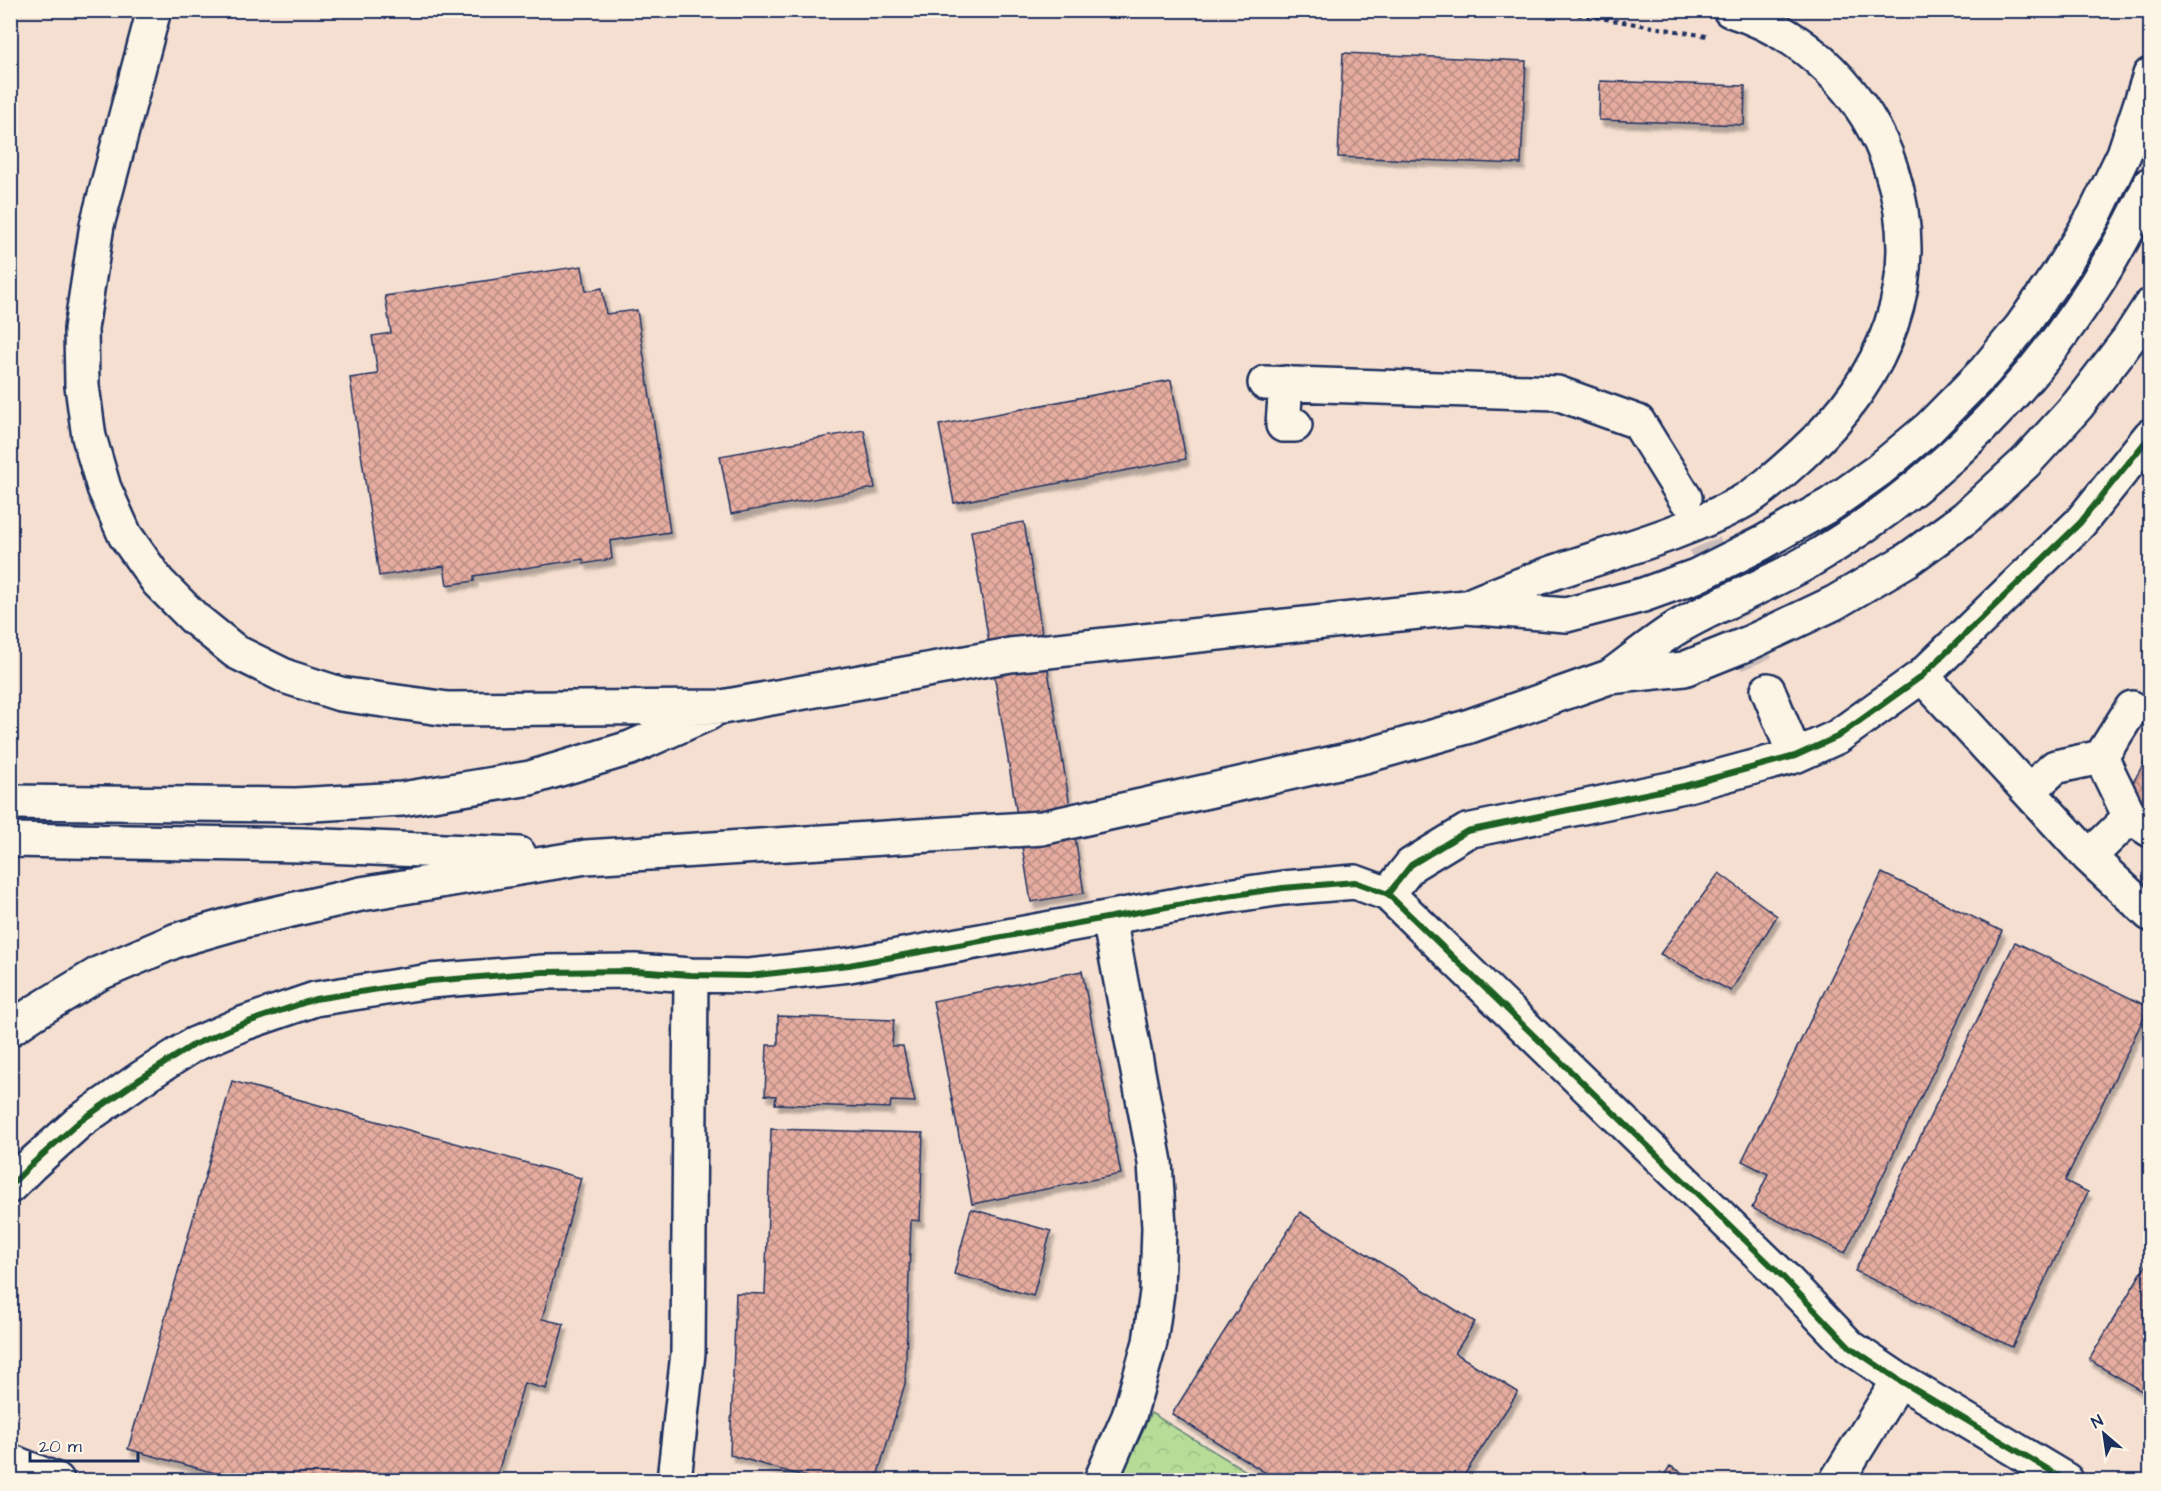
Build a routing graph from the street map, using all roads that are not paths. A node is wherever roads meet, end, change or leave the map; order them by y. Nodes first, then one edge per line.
1 (154, 10) edge
2 (1722, 24) edge
3 (2151, 75) edge
4 (2151, 184) edge
5 (2151, 306) edge
6 (1294, 425) dead end
7 (2151, 435) edge
8 (1685, 498) tunnel mouth
9 (1466, 607) junction
10 (1922, 675) junction
11 (1609, 677) junction
12 (1768, 690) tunnel mouth
13 (722, 708) junction
14 (2132, 708) dead end
15 (1795, 756) junction
16 (2101, 757) junction
17 (2029, 791) junction
18 (10, 802) edge
19 (2140, 824) edge
20 (10, 840) edge
21 (586, 857) junction
22 (2089, 857) junction
23 (1388, 894) junction
24 (2151, 914) edge
25 (1109, 918) junction
26 (691, 975) junction
27 (10, 1029) edge
28 (10, 1186) edge
29 (1899, 1380) junction
30 (10, 1461) edge
31 (57, 1480) edge
32 (674, 1480) edge
33 (1101, 1480) edge
34 (1838, 1480) edge
35 (2066, 1480) edge

1 - 13 main road
2 - 9 main road
3 - 9 main road
4 - 11 main road
5 - 11 main road
6 - 8 main road
7 - 10 main road
9 - 13 main road
10 - 15 main road
10 - 17 main road
11 - 21 main road
12 - 15 main road
13 - 18 main road
14 - 16 main road
15 - 23 main road
16 - 17 main road
16 - 19 main road
17 - 22 main road
19 - 22 main road
20 - 21 main road
21 - 27 main road
22 - 24 main road
23 - 25 main road
23 - 29 main road
25 - 26 main road
25 - 33 main road
26 - 28 main road
26 - 32 main road
29 - 34 main road
29 - 35 main road
30 - 31 main road

